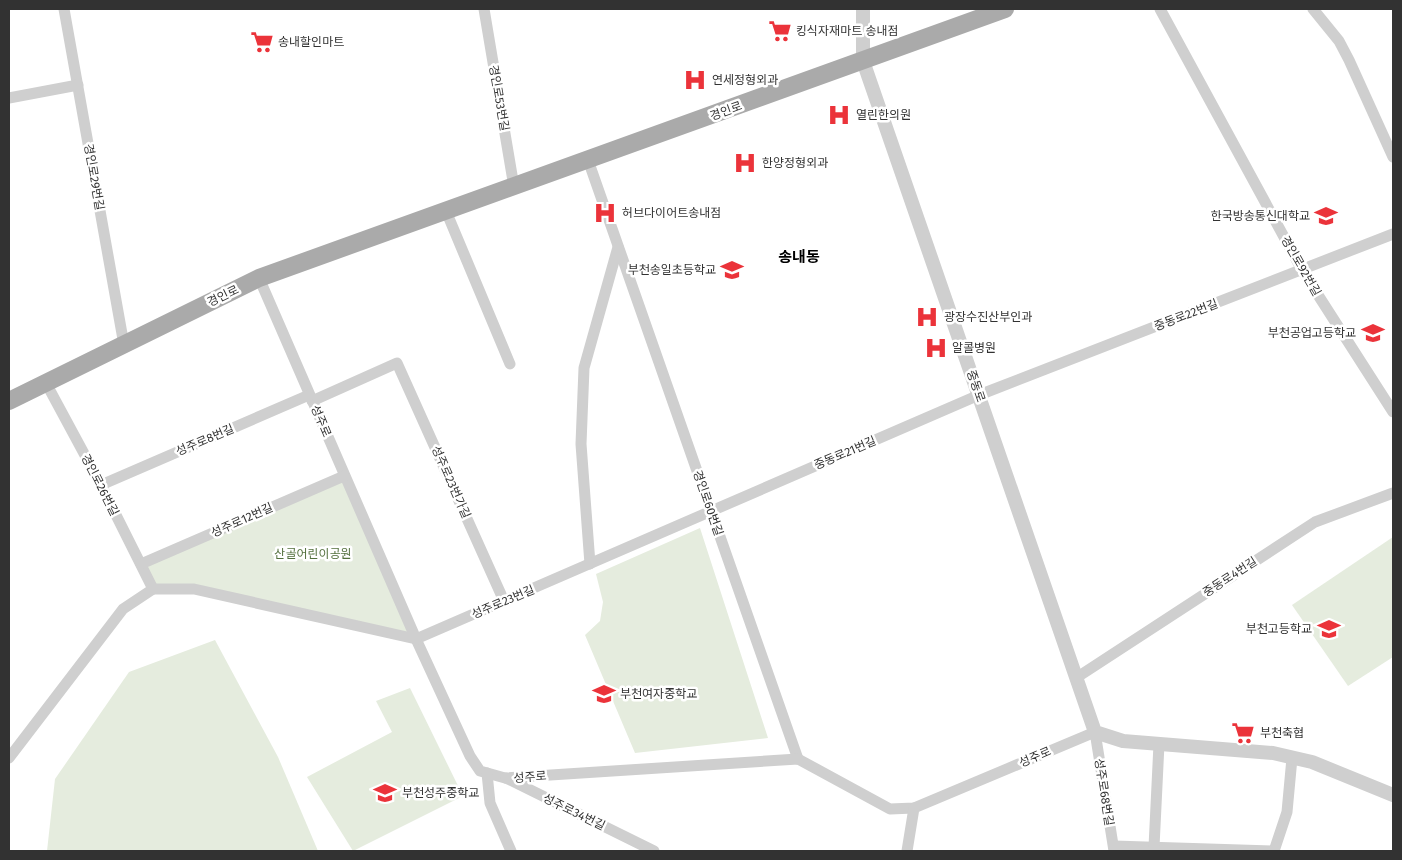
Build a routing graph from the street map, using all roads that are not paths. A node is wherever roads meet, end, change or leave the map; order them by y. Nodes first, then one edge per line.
1 (64, 9) edge
2 (484, 9) edge
3 (863, 9) edge
4 (1005, 9) edge
5 (1160, 9) edge
6 (1313, 9) edge
7 (863, 61) junction
8 (78, 85) junction
9 (9, 98) edge
10 (1393, 158) edge
11 (588, 160) junction
12 (514, 186) junction
13 (446, 211) junction
14 (1393, 234) edge
15 (618, 247) junction
16 (1302, 270) junction
17 (259, 278) junction
18 (124, 345) junction
19 (397, 363) joint
20 (510, 364) dead end
21 (46, 383) junction
22 (979, 396) junction
23 (310, 398) junction
24 (9, 401) edge
25 (1393, 412) edge
26 (344, 476) junction
27 (101, 485) junction
28 (1393, 493) edge
29 (711, 511) junction
30 (141, 564) junction
31 (590, 564) junction
32 (153, 589) junction
33 (504, 601) junction
34 (416, 639) junction
35 (1076, 678) junction
36 (1094, 732) junction
37 (1159, 744) junction
38 (9, 758) edge
39 (1292, 758) junction
40 (798, 759) junction
41 (487, 773) junction
42 (505, 778) junction
43 (1393, 795) edge
44 (914, 808) junction
45 (1154, 847) junction
46 (1114, 848) edge
47 (642, 849) edge
48 (511, 851) edge
49 (654, 851) edge
50 (907, 851) edge
51 (1274, 851) edge

1 - 8 street, 경인로29번길
2 - 12 street, 경인로53번길
3 - 7 street, 중동로
4 - 7 main road, 경인로
5 - 16 street, 경인로92번길
6 - 10 street
7 - 11 main road, 경인로
7 - 22 street, 중동로
8 - 9 street
8 - 18 street, 경인로29번길
11 - 12 main road, 경인로
11 - 15 street, 경인로60번길
12 - 13 main road, 경인로
13 - 17 main road, 경인로
13 - 20 street
14 - 16 street, 중동로22번길
15 - 29 street, 경인로60번길
15 - 31 street
16 - 22 street, 중동로22번길
16 - 25 street, 경인로92번길
17 - 18 main road, 경인로
17 - 23 street, 성주로
18 - 21 main road, 경인로
19 - 23 street, 성주로
19 - 33 street, 성주로23번가길
21 - 24 main road, 경인로
21 - 27 street, 경인로26번길
22 - 29 street, 중동로21번길
22 - 35 street, 중동로
23 - 26 street, 성주로
23 - 27 street, 성주로8번길
26 - 30 street, 성주로12번길
26 - 34 street, 성주로
27 - 30 street, 경인로26번길
28 - 35 street, 중동로4번길
29 - 31 street, 성주로23번길
29 - 40 street, 경인로60번길
30 - 32 street, 경인로26번길
31 - 33 street, 성주로23번길
32 - 34 street
32 - 38 street
33 - 34 street, 성주로23번길
34 - 41 street, 성주로
35 - 36 street, 중동로
36 - 37 street
36 - 44 street, 성주로
36 - 46 street, 성주로68번길
37 - 39 street
37 - 45 street
39 - 43 street
39 - 51 street
40 - 42 street, 성주로
40 - 44 street, 성주로
41 - 42 street, 성주로
41 - 48 street
42 - 47 street, 성주로34번길
44 - 50 street
45 - 46 street
45 - 51 street
47 - 49 street, 성주로34번길

